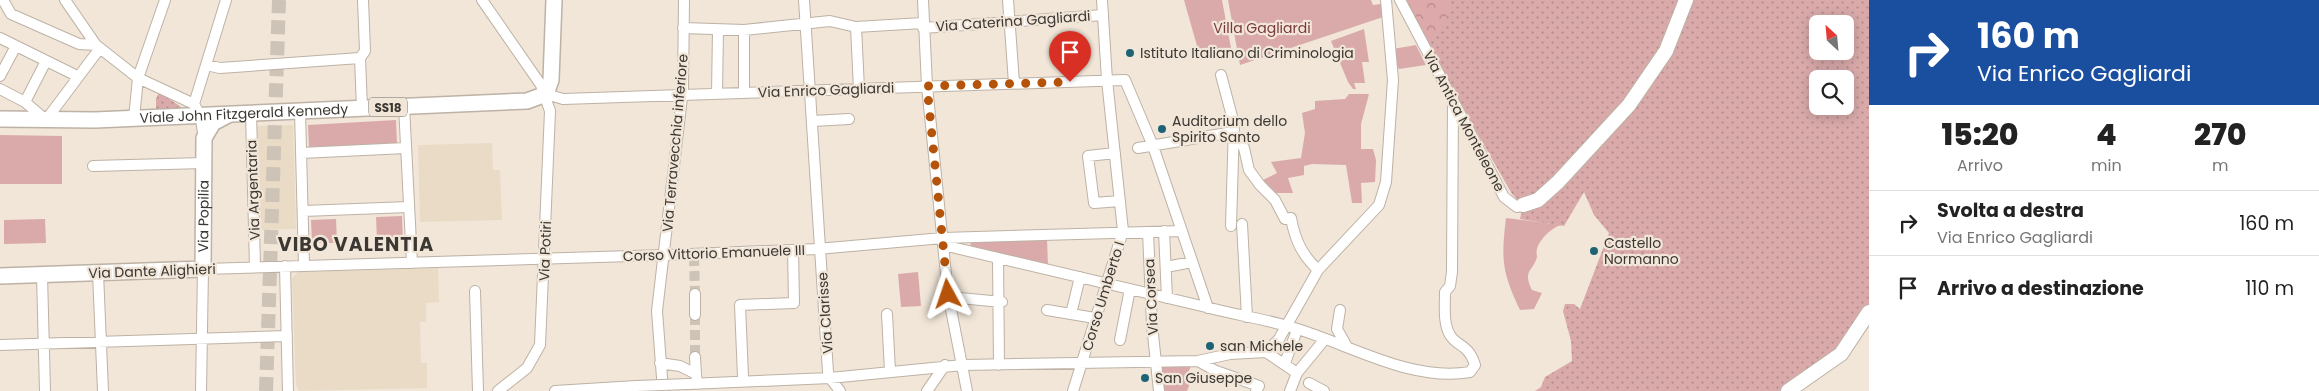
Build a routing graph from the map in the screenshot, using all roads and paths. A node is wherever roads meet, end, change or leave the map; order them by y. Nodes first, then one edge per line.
1 (65, 0) edge
2 (165, 0) edge
3 (226, 0) edge
4 (363, 0) edge
5 (482, 0) edge
6 (554, 0) edge
7 (684, 0) edge
8 (804, 0) edge
9 (923, 0) edge
10 (1008, 0) edge
11 (1102, 0) edge
12 (1386, 0) edge
13 (1400, 0) edge
14 (1686, 0) edge
15 (3, 4) edge
16 (1103, 15) junction
17 (806, 22) junction
18 (1010, 22) junction
19 (923, 26) junction
20 (856, 27) junction
21 (683, 28) junction
22 (718, 30) junction
23 (744, 30) junction
24 (0, 38) edge
25 (16, 46) junction
26 (98, 46) junction
27 (360, 58) junction
28 (46, 61) junction
29 (206, 65) junction
30 (1221, 75) dead end
31 (0, 76) edge
32 (77, 76) junction
33 (138, 78) junction
34 (1107, 80) junction
35 (1014, 83) junction
36 (927, 86) junction
37 (0, 89) edge
38 (859, 89) junction
39 (810, 90) junction
40 (744, 93) junction
41 (546, 94) junction
42 (717, 94) junction
43 (682, 95) junction
44 (1453, 99) junction
45 (25, 102) junction
46 (404, 106) junction
47 (362, 108) junction
48 (197, 110) junction
49 (300, 111) junction
50 (251, 113) junction
51 (229, 114) junction
52 (181, 116) junction
53 (134, 118) junction
54 (0, 119) edge
55 (849, 119) dead end
56 (46, 120) junction
57 (813, 121) junction
58 (1233, 132) junction
59 (203, 135) junction
60 (1153, 146) junction
61 (406, 148) junction
62 (1138, 148) dead end
63 (301, 153) junction
64 (1114, 153) junction
65 (204, 163) junction
66 (93, 166) dead end
67 (1120, 200) junction
68 (1523, 205) joint
69 (409, 207) junction
70 (303, 211) junction
71 (1242, 224) dead end
72 (1231, 226) dead end
73 (1182, 230) junction
74 (1123, 231) junction
75 (1164, 231) junction
76 (1148, 232) junction
77 (943, 242) junction
78 (820, 248) junction
79 (793, 250) junction
80 (665, 255) junction
81 (412, 257) junction
82 (998, 258) junction
83 (545, 259) junction
84 (1192, 262) junction
85 (285, 266) junction
86 (304, 266) junction
87 (255, 267) junction
88 (1166, 267) junction
89 (202, 268) junction
90 (1318, 270) junction
91 (98, 272) junction
92 (42, 275) junction
93 (0, 276) edge
94 (1080, 277) junction
95 (1106, 283) junction
96 (1130, 289) junction
97 (475, 290) dead end
98 (695, 294) tunnel mouth
99 (1150, 294) junction
100 (948, 297) junction
101 (1167, 298) junction
102 (1000, 302) junction
103 (1208, 308) junction
104 (1047, 310) dead end
105 (1340, 310) dead end
106 (1869, 312) edge
107 (695, 314) tunnel mouth
108 (887, 314) dead end
109 (1071, 314) junction
110 (1247, 316) junction
111 (1095, 318) junction
112 (1286, 325) junction
113 (1297, 330) junction
114 (287, 336) junction
115 (1325, 338) junction
116 (203, 339) junction
117 (1120, 340) dead end
118 (101, 342) junction
119 (44, 344) junction
120 (0, 345) edge
121 (1346, 345) junction
122 (1266, 352) junction
123 (696, 357) tunnel mouth
124 (1198, 361) junction
125 (1156, 362) junction
126 (660, 363) junction
127 (1285, 363) junction
128 (963, 364) junction
129 (1082, 364) junction
130 (945, 365) junction
131 (999, 365) junction
132 (890, 370) junction
133 (1297, 373) junction
134 (743, 377) dead end
135 (830, 378) junction
136 (694, 380) junction
137 (1309, 383) dead end
138 (1258, 388) edge
139 (45, 391) edge
140 (103, 391) edge
141 (201, 391) edge
142 (288, 391) edge
143 (478, 391) edge
144 (498, 391) edge
145 (555, 391) edge
146 (663, 391) edge
147 (840, 391) edge
148 (927, 391) edge
149 (968, 391) edge
150 (1073, 391) edge
151 (1159, 391) edge
152 (1290, 391) edge
153 (1324, 391) edge
154 (1788, 391) edge

1 - 26 street
2 - 33 street
3 - 29 street
4 - 27 street
5 - 41 street
6 - 41 main road
7 - 21 street, Via Terravecchia inferiore
8 - 17 street, Via Clarisse
9 - 19 street
10 - 18 street
11 - 16 street, Corso Umberto I
12 - 90 street
13 - 44 street, Via Antica Monteleone
14 - 68 street, Via Antica Monteleone
15 - 26 street
16 - 18 street, Via Caterina Gagliardi
16 - 34 street, Corso Umberto I
17 - 20 street, Via Caterina Gagliardi
17 - 23 street, Via Caterina Gagliardi
17 - 39 street, Via Clarisse
18 - 19 street, Via Caterina Gagliardi
18 - 35 street
19 - 20 street, Via Caterina Gagliardi
19 - 36 street
20 - 38 street
21 - 22 street, Via Caterina Gagliardi
21 - 43 street, Via Terravecchia inferiore
22 - 23 street, Via Caterina Gagliardi
22 - 42 street
23 - 40 street
24 - 25 street
25 - 28 street
25 - 31 street
26 - 32 street
26 - 33 street
27 - 29 street
27 - 47 street
28 - 32 street
28 - 45 street
29 - 48 street
30 - 58 street
32 - 56 street
33 - 48 street
33 - 53 street
34 - 35 street, Via Enrico Gagliardi
34 - 60 street, Via Enrico Gagliardi
34 - 64 street, Corso Umberto I
35 - 36 street, Via Enrico Gagliardi
36 - 38 street, Via Enrico Gagliardi
36 - 77 street
37 - 45 street
38 - 39 street, Via Enrico Gagliardi
39 - 40 street, Via Enrico Gagliardi
39 - 57 street, Via Clarisse
40 - 42 street, Via Enrico Gagliardi
41 - 43 street, Via Enrico Gagliardi
41 - 46 main road, Viale John Fitzgerald Kennedy / SS18
41 - 83 street, Via Potiri
42 - 43 street, Via Enrico Gagliardi
43 - 80 street, Via Terravecchia inferiore
44 - 68 street, Via Antica Monteleone
44 - 121 street
45 - 56 street
46 - 47 main road, Viale John Fitzgerald Kennedy / SS18
46 - 61 street
47 - 49 main road, Viale John Fitzgerald Kennedy / SS18
48 - 51 main road, Viale John Fitzgerald Kennedy / SS18
48 - 52 main road, Viale John Fitzgerald Kennedy / SS18
48 - 59 street
49 - 50 main road, Viale John Fitzgerald Kennedy / SS18
49 - 63 street
50 - 51 main road, Viale John Fitzgerald Kennedy / SS18
50 - 87 street, Via Argentaria
51 - 59 main road
52 - 53 main road, Viale John Fitzgerald Kennedy / SS18
52 - 59 street
53 - 56 main road, Viale John Fitzgerald Kennedy / SS18
54 - 56 main road, Viale John Fitzgerald Kennedy / SS18
55 - 57 street
57 - 78 street, Via Clarisse
58 - 60 street
58 - 72 street
58 - 90 street
59 - 65 main road, Via Popilia
60 - 62 street
60 - 73 street
61 - 63 street
61 - 69 street
63 - 70 street
64 - 67 street, Corso Umberto I
64 - 67 street
65 - 66 street
65 - 89 main road, Via Popilia
67 - 74 street, Corso Umberto I
69 - 70 street
69 - 81 street
70 - 86 street
71 - 110 street
73 - 75 street, Corso Vittorio Emanuele III
73 - 84 street
74 - 76 street, Corso Vittorio Emanuele III
74 - 77 street, Corso Vittorio Emanuele III
74 - 95 street, Corso Umberto I
75 - 76 street, Corso Vittorio Emanuele III
75 - 88 street
76 - 99 street, Via Corsea
77 - 78 street, Corso Vittorio Emanuele III
77 - 82 street
77 - 100 street
78 - 79 street, Corso Vittorio Emanuele III
78 - 135 street, Via Clarisse
79 - 80 street, Corso Vittorio Emanuele III
79 - 134 street
80 - 83 street, Corso Vittorio Emanuele III
80 - 126 street, Via Terravecchia inferiore
81 - 83 street, Corso Vittorio Emanuele III
81 - 86 street, Corso Vittorio Emanuele III
82 - 94 street
82 - 102 street
83 - 144 street, Via Potiri
84 - 88 street
84 - 103 street
85 - 86 street, Via Dante Alighieri
85 - 87 street, Via Dante Alighieri
85 - 114 street
87 - 89 street, Via Dante Alighieri
88 - 101 street
89 - 91 main road, Via Dante Alighieri
89 - 116 street, Via Popilia
90 - 112 street
91 - 92 main road, Via Dante Alighieri
91 - 118 street
92 - 93 main road, Via Dante Alighieri
92 - 119 street
94 - 95 street
94 - 109 street
95 - 96 street
95 - 111 street, Corso Umberto I
96 - 99 street
96 - 117 street
97 - 143 street
98 - 107 street
99 - 101 street
99 - 125 street, Via Corsea
100 - 102 street
100 - 128 street
101 - 103 street
102 - 131 street
103 - 110 street
104 - 109 street
105 - 121 street
106 - 154 street
108 - 132 street
109 - 111 street
110 - 112 street
111 - 129 street, Corso Umberto I
112 - 113 street
112 - 122 street
113 - 115 street
113 - 127 street
114 - 116 street
114 - 142 street
115 - 121 street
115 - 133 street
116 - 118 street
116 - 141 street, Via Popilia
118 - 119 street
118 - 140 street
119 - 120 street
119 - 139 street
122 - 124 street
122 - 127 street
123 - 136 street
124 - 125 street
124 - 138 street
125 - 129 street
125 - 151 street, Via Corsea
126 - 136 street
126 - 146 street, Via Terravecchia inferiore
127 - 133 street
128 - 130 street
128 - 131 street
128 - 149 street
129 - 131 street
129 - 150 street, Corso Umberto I
130 - 132 street
130 - 148 street
132 - 135 street
133 - 152 street
135 - 136 street
135 - 147 street
136 - 145 street, bridge
137 - 153 street

